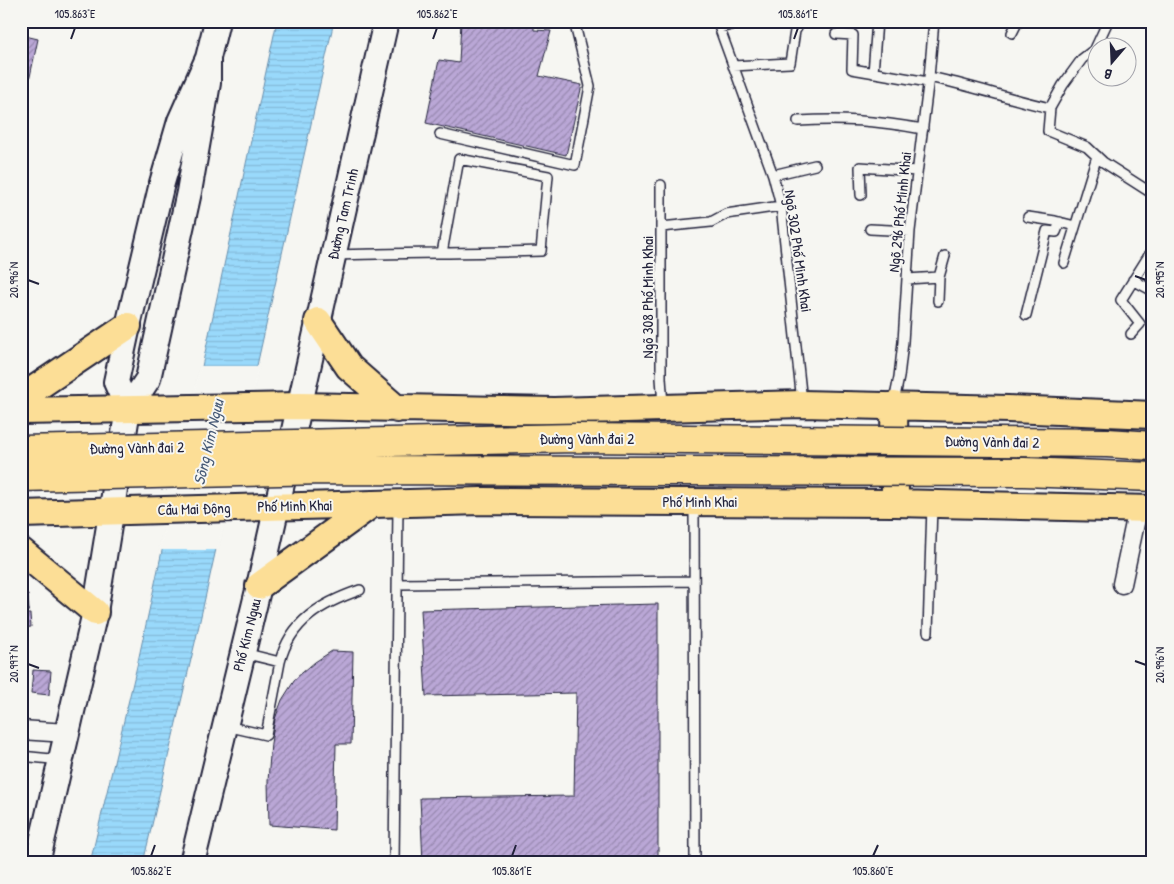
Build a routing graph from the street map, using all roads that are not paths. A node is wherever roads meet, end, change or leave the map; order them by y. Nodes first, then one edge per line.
1 (217, 21) edge
2 (386, 21) edge
3 (574, 21) edge
4 (746, 21) edge
5 (877, 21) edge
6 (934, 21) edge
7 (1018, 21) edge
8 (1108, 21) edge
9 (718, 25) edge
10 (797, 28) dead end
11 (1012, 33) dead end
12 (836, 34) dead end
13 (208, 58) junction
14 (733, 66) junction
15 (873, 73) junction
16 (929, 80) junction
17 (1050, 108) junction
18 (798, 121) dead end
19 (923, 129) junction
20 (440, 134) dead end
21 (1097, 156) junction
22 (815, 165) dead end
23 (917, 171) junction
24 (773, 175) junction
25 (661, 186) dead end
26 (1153, 194) edge
27 (861, 195) dead end
28 (781, 206) junction
29 (1028, 217) dead end
30 (1060, 222) junction
31 (1075, 226) junction
32 (662, 227) junction
33 (870, 229) dead end
34 (910, 231) junction
35 (1153, 249) edge
36 (442, 253) junction
37 (334, 255) junction
38 (945, 256) dead end
39 (1064, 263) dead end
40 (939, 277) junction
41 (907, 279) junction
42 (1133, 280) junction
43 (1153, 291) edge
44 (938, 301) dead end
45 (1026, 315) dead end
46 (318, 321) junction
47 (128, 326) junction
48 (1130, 334) dead end
49 (21, 398) edge
50 (802, 404) junction
51 (894, 405) junction
52 (299, 406) junction
53 (663, 408) junction
54 (128, 409) junction
55 (397, 409) junction
56 (21, 411) edge
57 (1153, 415) edge
58 (1153, 446) edge
59 (21, 450) edge
60 (21, 477) edge
61 (1153, 477) edge
62 (694, 502) junction
63 (895, 503) junction
64 (372, 504) junction
65 (398, 504) junction
66 (932, 504) junction
67 (248, 507) joint
68 (277, 507) junction
69 (1145, 509) edge
70 (112, 512) junction
71 (21, 514) edge
72 (21, 551) edge
73 (694, 581) junction
74 (397, 584) junction
75 (1122, 584) dead end
76 (260, 586) junction
77 (360, 590) dead end
78 (94, 612) junction
79 (928, 632) dead end
80 (243, 653) junction
81 (280, 662) junction
82 (225, 725) junction
83 (21, 730) edge
84 (67, 733) junction
85 (21, 756) edge
86 (61, 760) junction
87 (37, 863) edge
88 (192, 863) edge
89 (394, 863) edge
90 (695, 863) edge

1 - 13 main road
2 - 37 main road, Đường Tam Trinh
3 - 20 lane
4 - 9 lane
5 - 15 lane
6 - 16 lane, Ngõ 296 Phố Minh Khai
7 - 11 lane
8 - 17 lane
9 - 14 lane, Ngõ 302 Phố Minh Khai
10 - 14 lane
12 - 15 lane
13 - 47 main road
13 - 54 main road
14 - 24 lane, Ngõ 302 Phố Minh Khai
15 - 16 lane
16 - 17 lane
16 - 19 lane, Ngõ 296 Phố Minh Khai
17 - 21 lane
18 - 19 lane
19 - 23 lane, Ngõ 296 Phố Minh Khai
21 - 26 lane
21 - 31 lane
22 - 24 lane
23 - 27 lane
23 - 34 lane, Ngõ 296 Phố Minh Khai
24 - 28 lane, Ngõ 302 Phố Minh Khai
25 - 32 lane, Ngõ 308 Phố Minh Khai
28 - 32 lane
28 - 50 lane, Ngõ 302 Phố Minh Khai
29 - 30 lane
30 - 31 lane
30 - 45 lane
31 - 39 lane
32 - 53 lane, Ngõ 308 Phố Minh Khai
33 - 34 lane
34 - 41 lane, Ngõ 296 Phố Minh Khai
35 - 42 lane
36 - 36 lane
36 - 37 lane
37 - 46 main road, Đường Tam Trinh
38 - 40 lane
40 - 41 lane
40 - 44 lane
41 - 51 lane, Ngõ 296 Phố Minh Khai
42 - 43 lane
42 - 48 lane
46 - 52 main road, Đường Tam Trinh
46 - 55 main road
47 - 49 main road
47 - 54 main road
50 - 51 main road
50 - 53 main road
51 - 57 main road
51 - 63 main road
52 - 54 main road
52 - 55 main road
52 - 68 main road, Phố Kim Ngưu
53 - 55 main road
54 - 56 main road
54 - 70 main road
58 - 59 highway, Đường Vành đai 2, bridge
60 - 61 highway, Đường Vành đai 2, bridge
62 - 63 main road, Phố Minh Khai
62 - 65 main road, Phố Minh Khai
62 - 73 lane
63 - 66 main road, Phố Minh Khai
64 - 65 main road, Phố Minh Khai
64 - 68 main road, Phố Minh Khai
64 - 76 main road
65 - 74 lane
66 - 69 main road, Phố Minh Khai
66 - 79 lane
67 - 68 main road, Phố Minh Khai
67 - 70 main road, Cầu Mai Động
68 - 76 main road, Phố Kim Ngưu
69 - 75 street
70 - 71 main road
70 - 78 main road
72 - 78 main road
73 - 74 lane
73 - 90 lane
74 - 89 lane
76 - 80 main road, Phố Kim Ngưu
77 - 81 lane
78 - 84 main road
80 - 81 lane
80 - 82 main road, Phố Kim Ngưu
81 - 82 lane
82 - 88 main road, Phố Kim Ngưu
83 - 84 street
84 - 86 main road
85 - 86 lane
86 - 87 main road

